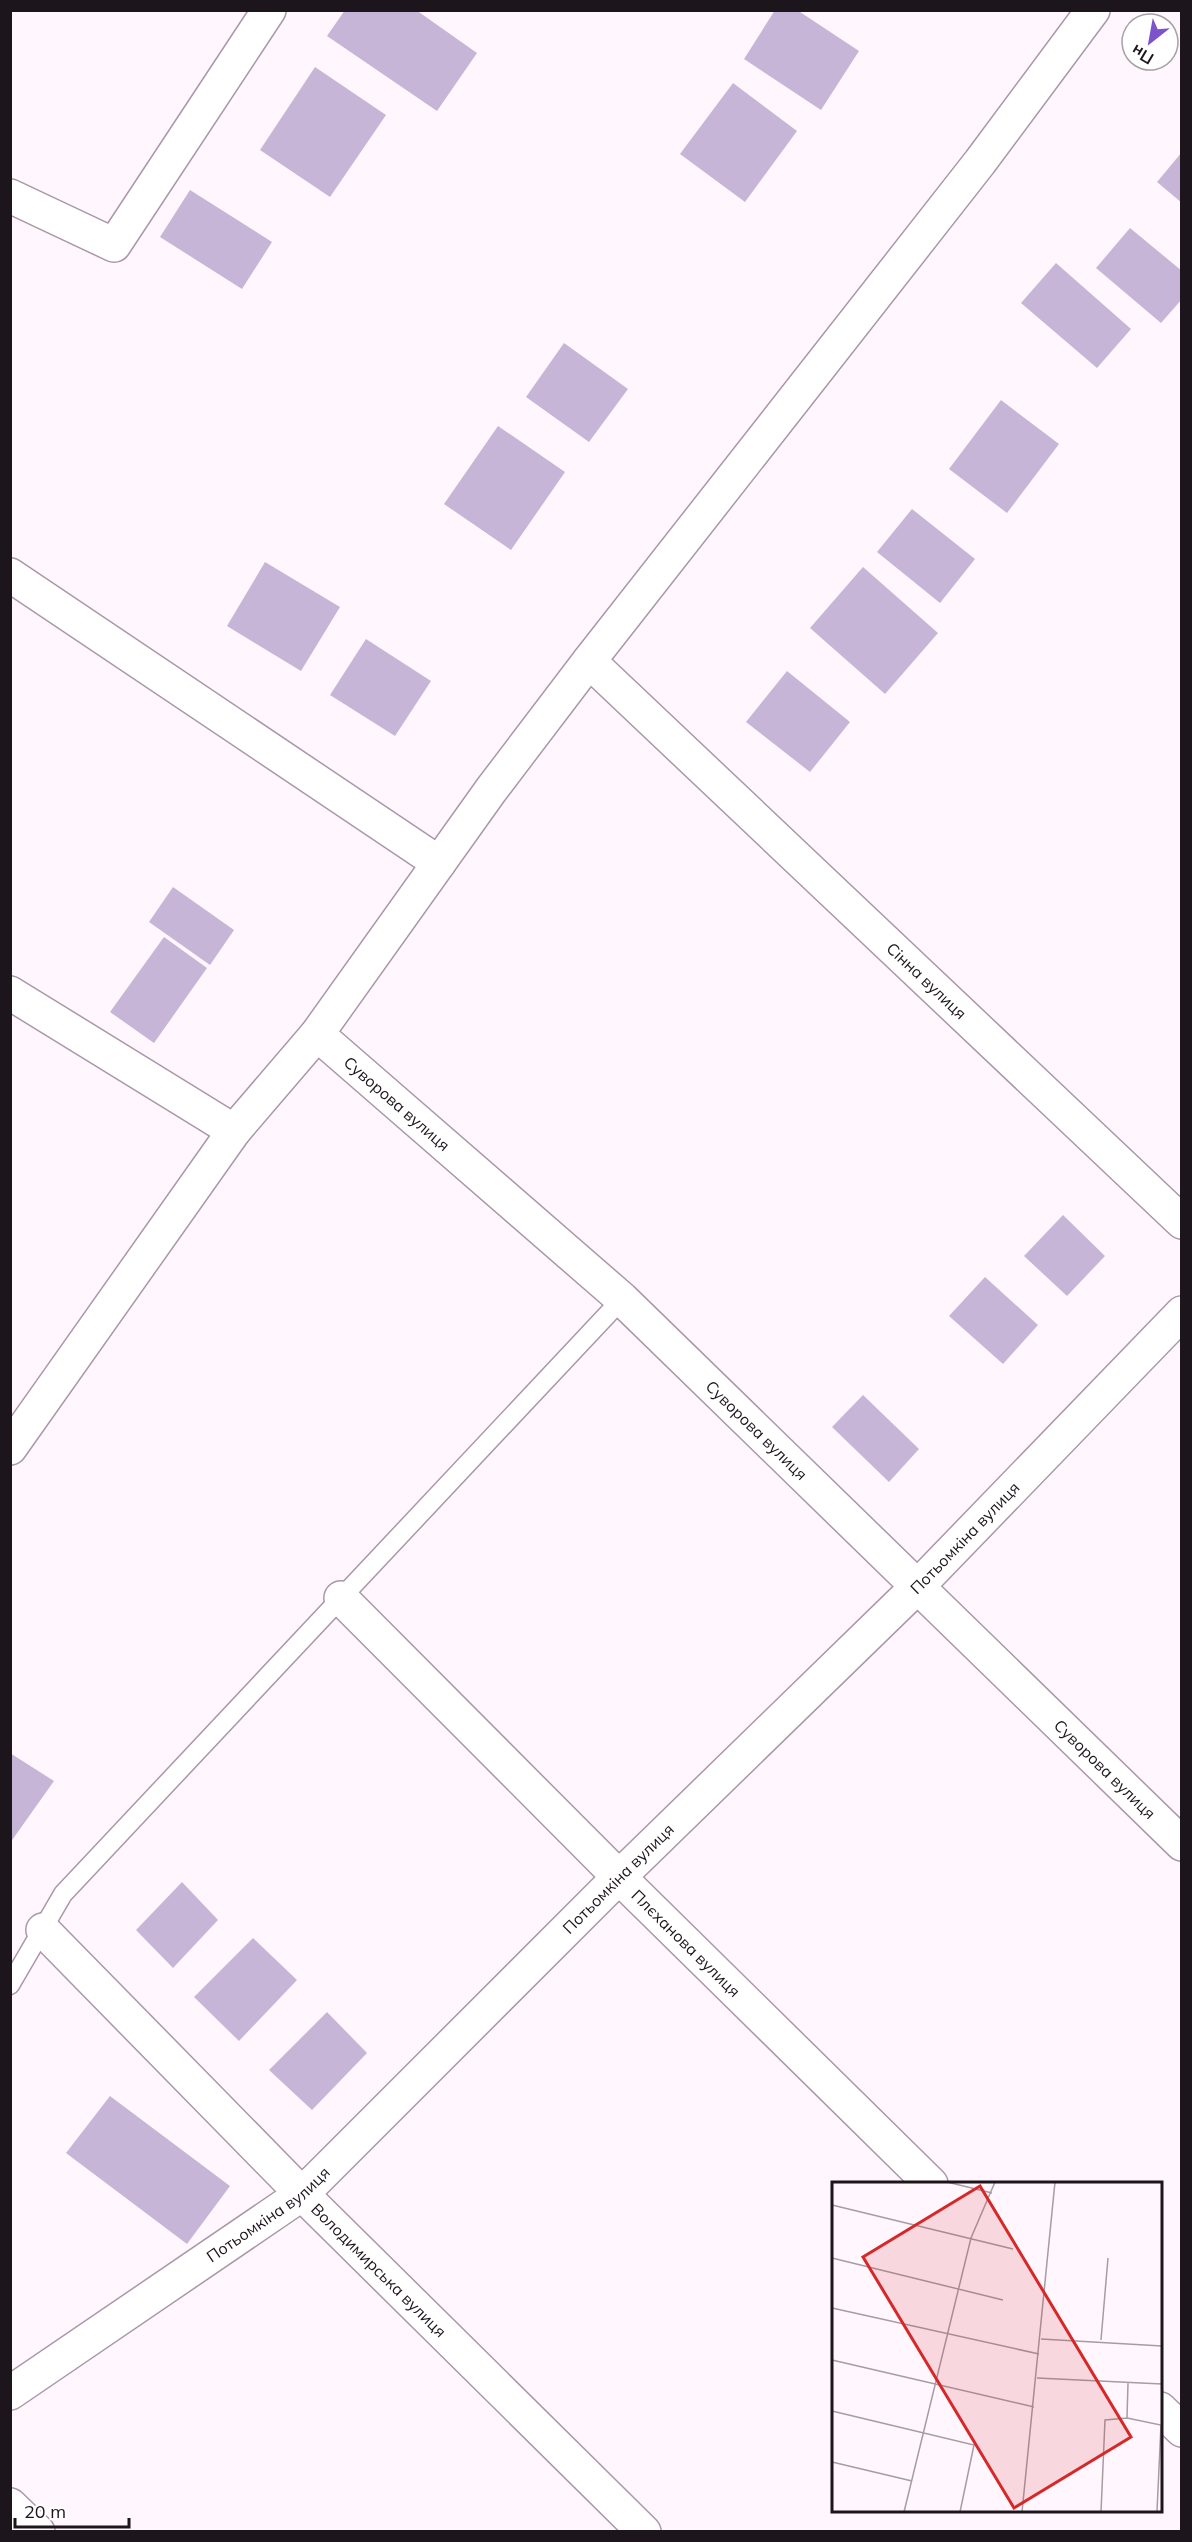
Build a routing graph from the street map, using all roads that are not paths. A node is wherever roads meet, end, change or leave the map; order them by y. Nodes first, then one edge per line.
1 (269, 10) edge
2 (1093, 10) edge
3 (10, 196) edge
4 (10, 575) edge
5 (589, 660) junction
6 (439, 864) junction
7 (10, 993) edge
8 (317, 1034) junction
9 (234, 1131) junction
10 (1182, 1222) edge
11 (622, 1299) junction
12 (1182, 1313) edge
13 (10, 1448) edge
14 (918, 1586) junction
15 (341, 1598) junction
16 (1182, 1844) edge
17 (619, 1877) junction
18 (43, 1930) junction
19 (10, 1985) edge
20 (929, 2182) edge
21 (302, 2194) junction
22 (10, 2393) edge
23 (1162, 2410) edge
24 (1182, 2430) edge
25 (10, 2505) edge
26 (38, 2532) edge
27 (644, 2532) edge

1 - 3 street
2 - 5 street
4 - 6 street
5 - 6 street
5 - 10 street, Сінна вулиця
6 - 8 street
7 - 9 street
8 - 9 street
8 - 11 street, Суворова вулиця
9 - 13 street
11 - 14 street, Суворова вулиця
11 - 15 lane
12 - 14 street, Потьомкіна вулиця
14 - 16 street, Суворова вулиця
14 - 17 street, Потьомкіна вулиця
15 - 17 street, Плєханова вулиця
15 - 18 lane
17 - 20 street, Плєханова вулиця
17 - 21 street, Потьомкіна вулиця
18 - 19 lane
18 - 21 street, Володимирська вулиця
21 - 22 street, Потьомкіна вулиця
21 - 27 street, Володимирська вулиця
23 - 24 street
25 - 26 street

